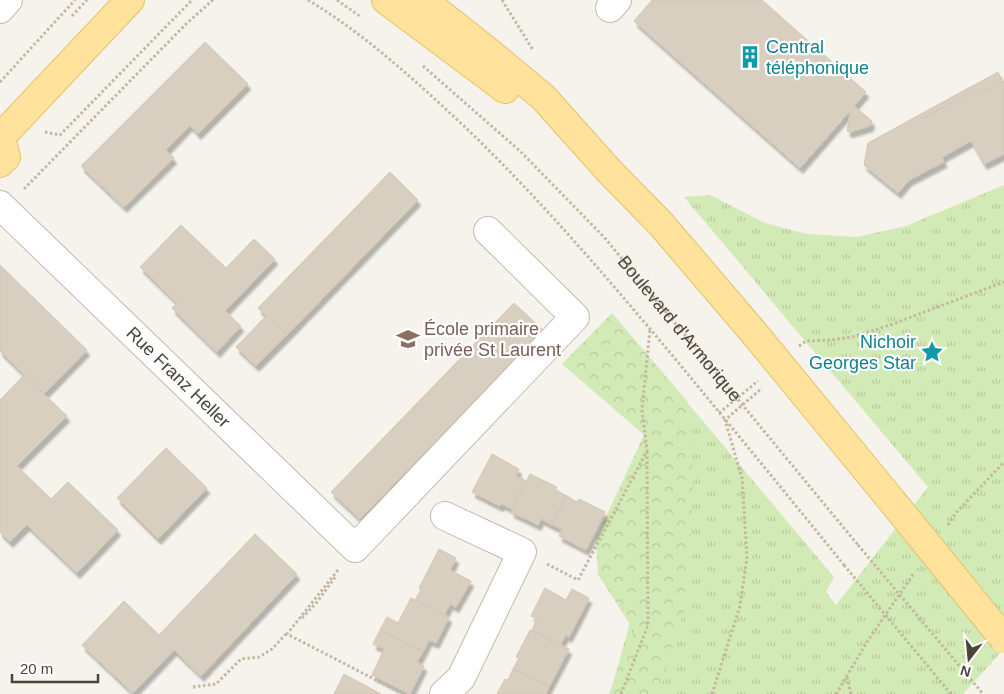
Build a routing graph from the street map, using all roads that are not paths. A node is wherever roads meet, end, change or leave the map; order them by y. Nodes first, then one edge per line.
1 (8, 0) edge
2 (130, 0) edge
3 (386, 0) edge
4 (423, 0) edge
5 (0, 9) edge
6 (3, 140) edge
7 (610, 172) junction
8 (2, 207) edge
9 (488, 231) dead end
10 (445, 516) dead end
11 (1004, 639) edge
12 (444, 694) edge

1 - 5 street
2 - 6 main road
3 - 7 main road
4 - 7 main road
7 - 11 main road, bridge
8 - 9 street, Rue Franz Heller
10 - 12 street

